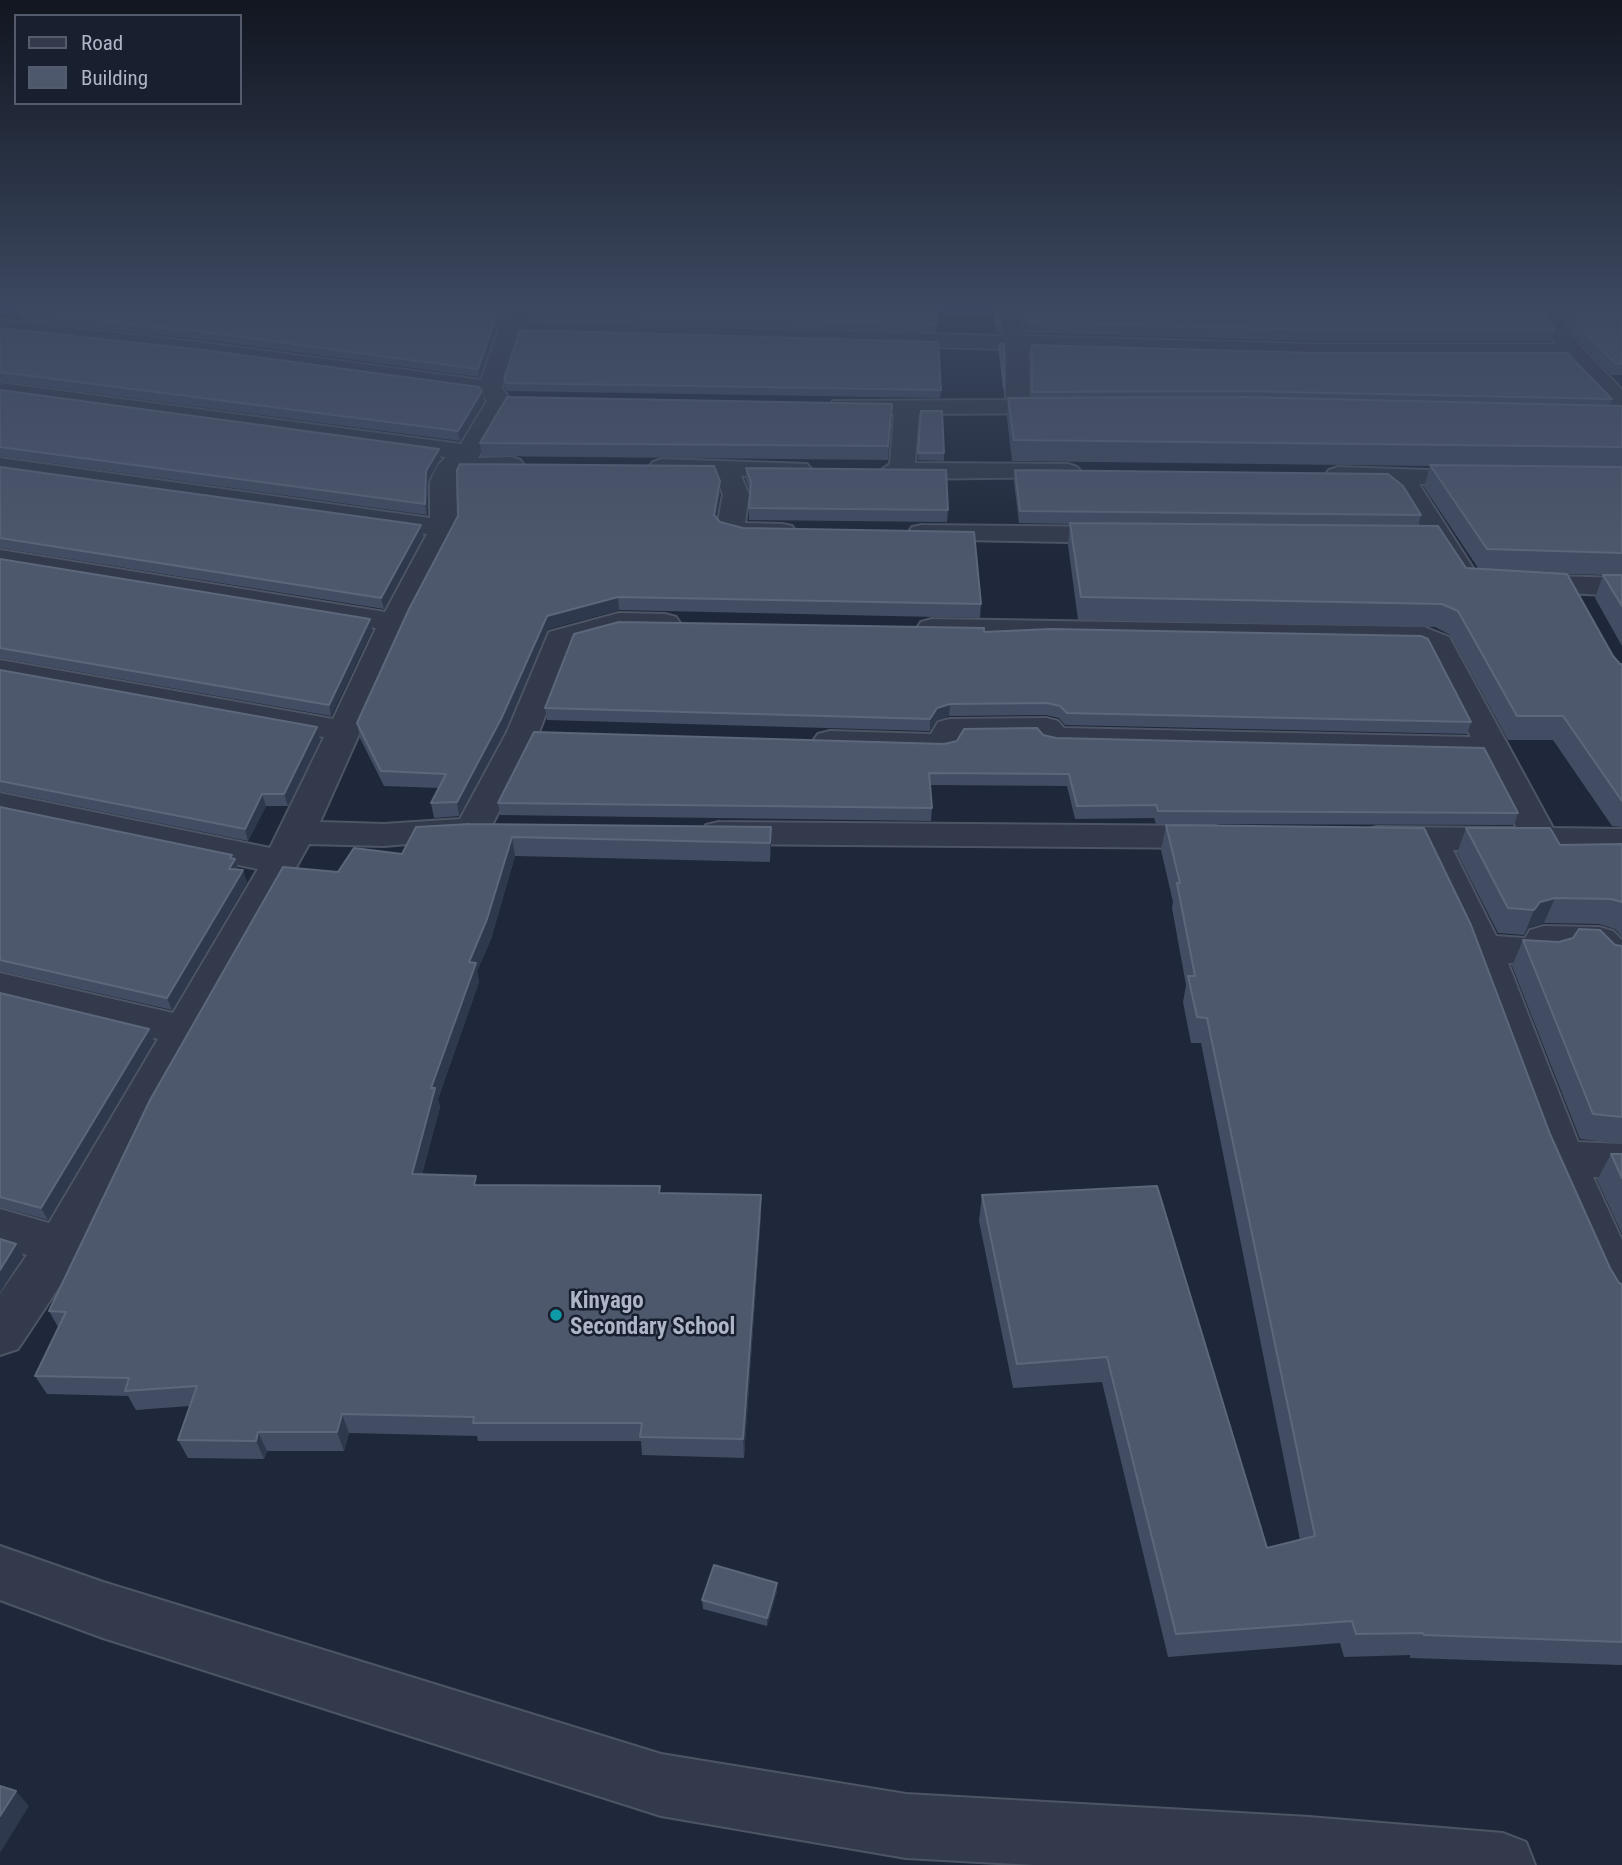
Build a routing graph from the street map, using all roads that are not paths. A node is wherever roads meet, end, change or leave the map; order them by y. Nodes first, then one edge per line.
1 (20, 393) edge
2 (488, 393) edge
3 (1018, 393) edge
4 (494, 394) junction
5 (526, 402) edge
6 (812, 406) edge
7 (907, 407) junction
8 (1017, 408) junction
9 (1085, 408) edge
10 (1595, 416) edge
11 (1622, 417) edge
12 (460, 460) junction
13 (0, 466) edge
14 (539, 466) edge
15 (632, 467) edge
16 (725, 468) junction
17 (820, 470) edge
18 (875, 470) edge
19 (902, 471) junction
20 (1093, 473) edge
21 (1311, 475) edge
22 (1393, 475) junction
23 (1501, 477) edge
24 (444, 528) junction
25 (814, 532) edge
26 (897, 533) edge
27 (1149, 535) edge
28 (1414, 538) edge
29 (1442, 538) junction
30 (0, 558) edge
31 (1570, 585) junction
32 (1622, 586) edge
33 (1589, 620) edge
34 (394, 622) junction
35 (688, 624) edge
36 (909, 628) edge
37 (0, 669) edge
38 (345, 731) junction
39 (804, 741) edge
40 (1493, 748) junction
41 (0, 804) edge
42 (473, 829) junction
43 (515, 830) edge
44 (681, 832) edge
45 (1249, 838) edge
46 (1346, 838) edge
47 (1429, 838) junction
48 (1541, 839) junction
49 (1622, 840) edge
50 (288, 847) junction
51 (1483, 949) junction
52 (1622, 959) edge
53 (0, 987) edge
54 (182, 1030) junction
55 (1562, 1159) junction
56 (1622, 1161) edge
57 (0, 1228) edge
58 (60, 1246) junction
59 (1622, 1292) edge
60 (0, 1334) edge
61 (0, 1573) edge
62 (1310, 1857) edge
63 (1503, 1865) edge

1 - 12 street
2 - 4 street
3 - 8 street
4 - 5 street
4 - 12 street
6 - 7 street
7 - 8 street
7 - 19 street
8 - 9 street
10 - 11 street
12 - 14 street
12 - 24 street
13 - 24 street
15 - 16 street
16 - 17 street
16 - 25 street
18 - 19 street
19 - 20 street
21 - 22 street
22 - 23 street
22 - 29 street
24 - 34 street
26 - 27 street
28 - 29 street
29 - 31 street
30 - 34 street
31 - 32 street
31 - 33 street
34 - 38 street
35 - 42 street
36 - 40 street
37 - 38 street
38 - 50 street
39 - 40 street
40 - 48 street
41 - 50 street
42 - 43 street
42 - 50 street
44 - 45 street
46 - 47 street
47 - 48 street
47 - 51 street
48 - 49 street
50 - 54 street
51 - 52 street
51 - 55 street
53 - 54 street
54 - 58 street
55 - 56 street
55 - 59 street
57 - 58 street
58 - 60 street
61 - 62 street
62 - 63 street

